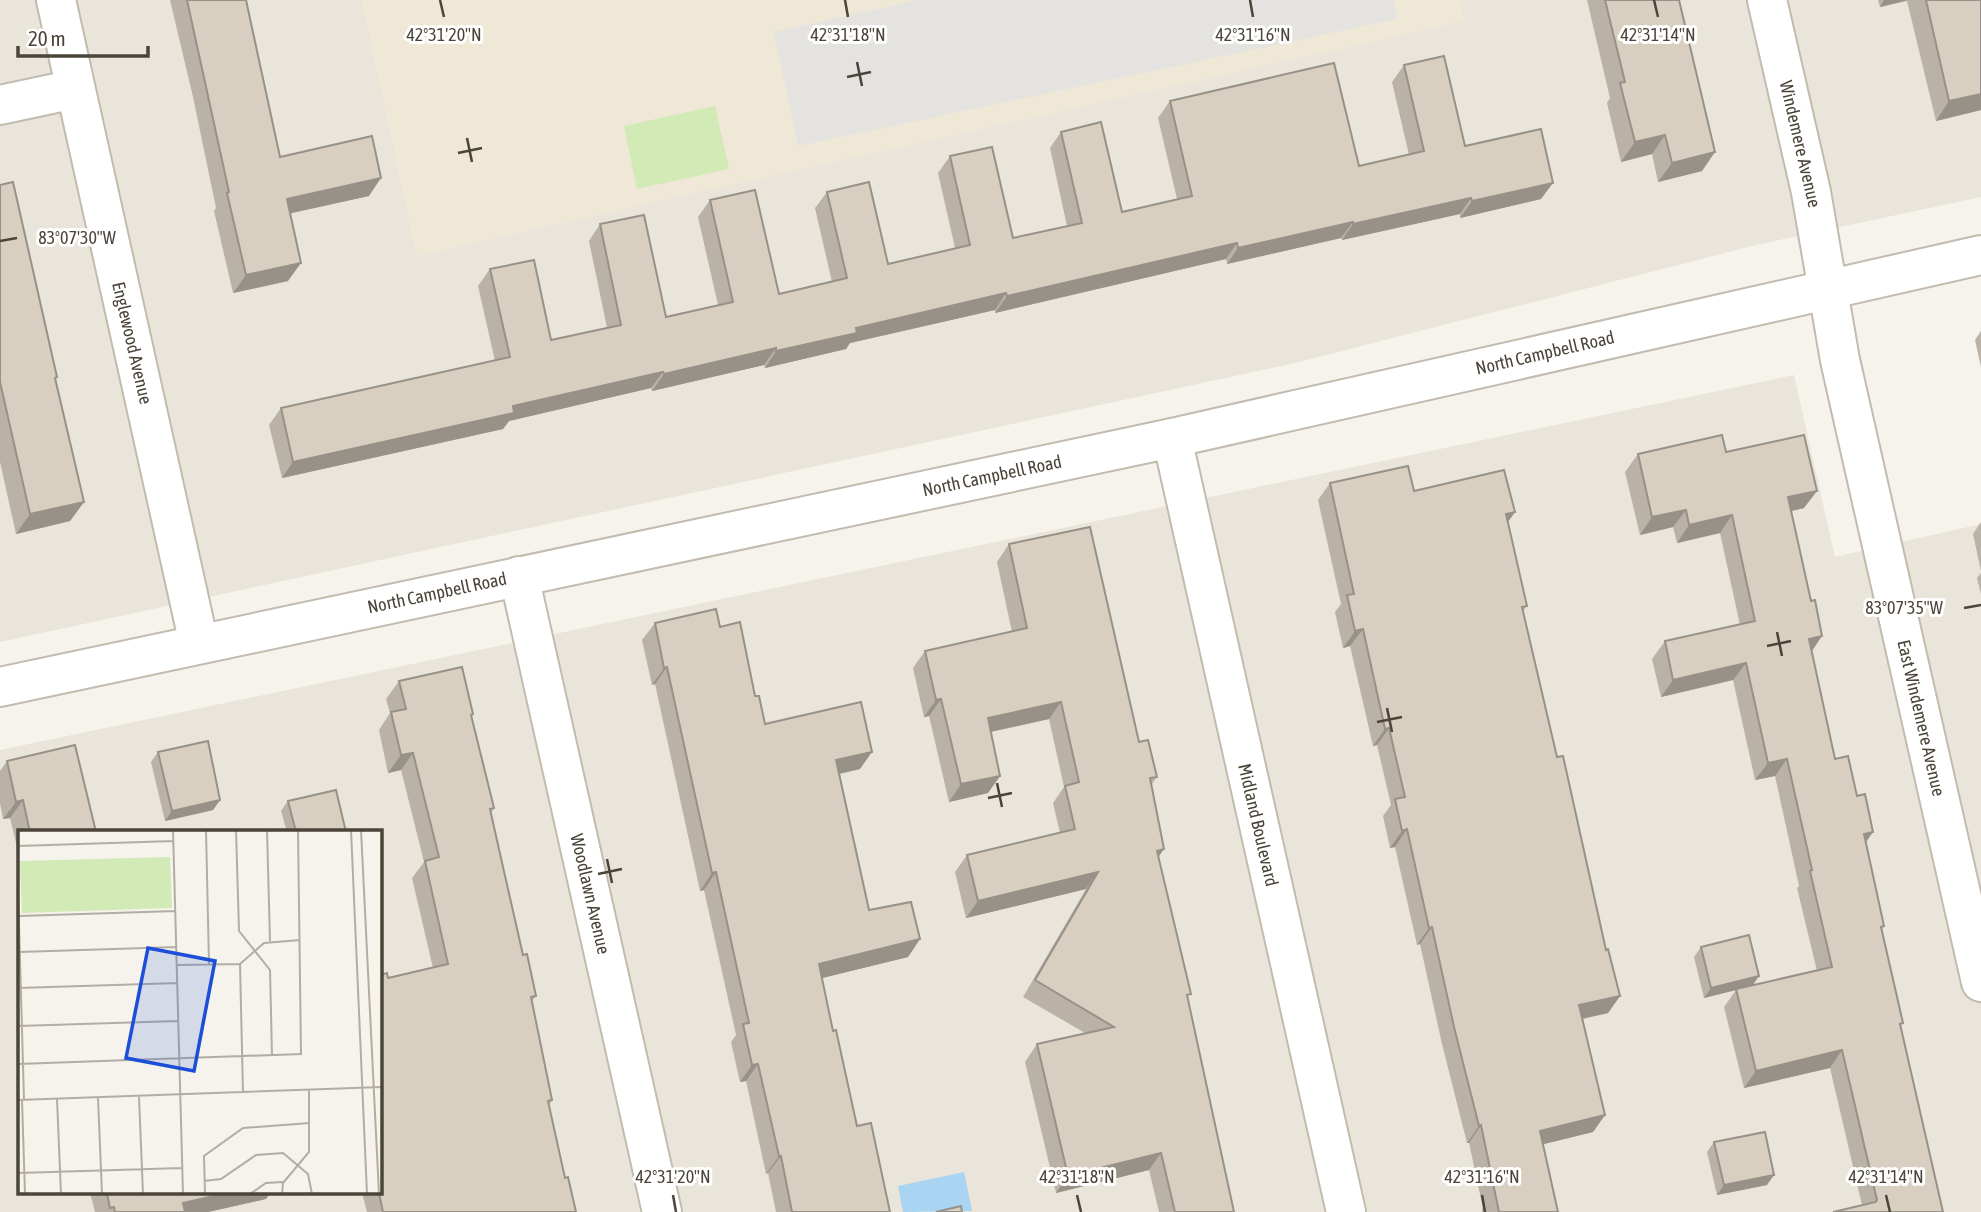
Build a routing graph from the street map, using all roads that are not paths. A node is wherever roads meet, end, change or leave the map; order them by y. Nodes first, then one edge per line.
1 (56, 0) edge
2 (1767, 0) edge
3 (75, 89) junction
4 (0, 105) edge
5 (1981, 255) edge
6 (1828, 289) junction
7 (1172, 438) junction
8 (519, 576) junction
9 (199, 644) junction
10 (0, 687) edge
11 (1981, 982) edge
12 (662, 1212) edge
13 (1346, 1212) edge

1 - 3 street, Englewood Avenue
2 - 6 street, Windemere Avenue
3 - 4 street
3 - 9 street, Englewood Avenue
5 - 6 street, North Campbell Road
6 - 7 street, North Campbell Road
6 - 11 street, East Windemere Avenue
7 - 8 street, North Campbell Road
7 - 13 street, Midland Boulevard
8 - 9 street, North Campbell Road
8 - 12 street, Woodlawn Avenue
9 - 10 street, North Campbell Road

